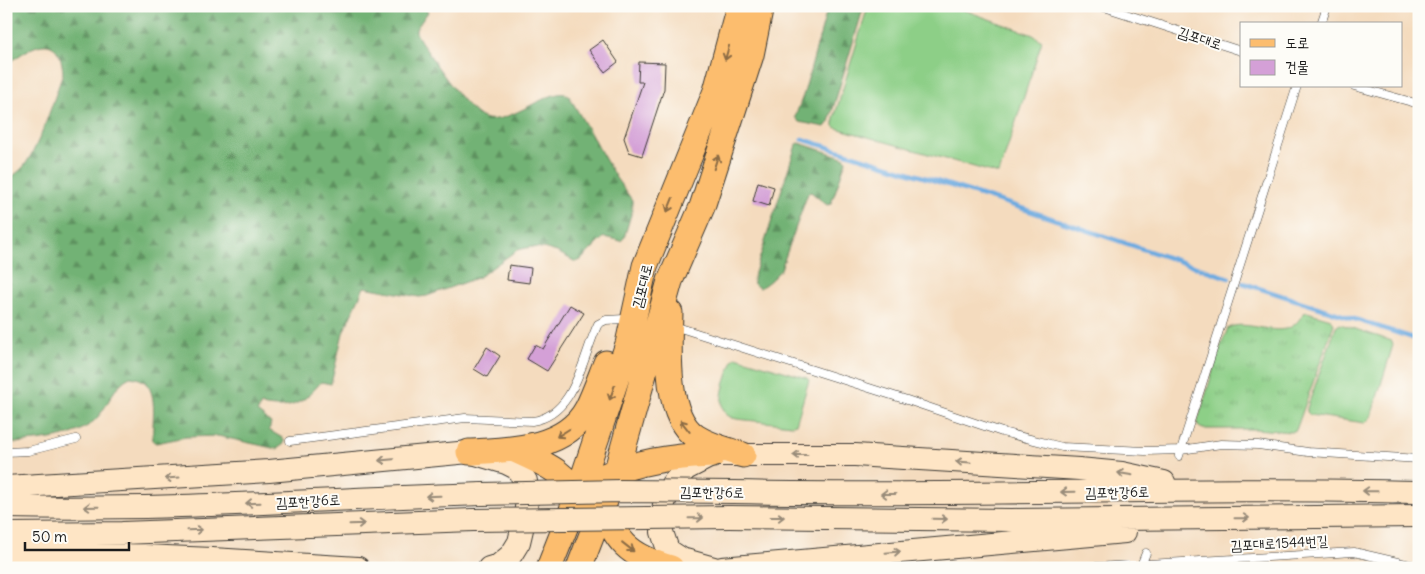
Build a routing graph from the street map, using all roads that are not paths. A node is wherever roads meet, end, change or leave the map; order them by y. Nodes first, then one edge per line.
1 (740, 6) edge
2 (761, 6) edge
3 (1101, 6) edge
4 (1326, 6) edge
5 (1322, 22) edge
6 (1240, 52) edge
7 (1296, 88) edge
8 (1361, 88) edge
9 (1419, 104) edge
10 (645, 266) junction
11 (670, 281) junction
12 (624, 319) junction
13 (669, 324) junction
14 (76, 439) dead end
15 (290, 440) dead end
16 (515, 450) junction
17 (6, 452) edge
18 (469, 452) junction
19 (1180, 453) junction
20 (743, 455) junction
21 (713, 456) junction
22 (1419, 459) edge
23 (597, 481) junction
24 (6, 487) edge
25 (1207, 490) junction
26 (1419, 492) edge
27 (6, 507) edge
28 (603, 508) junction
29 (1419, 516) edge
30 (1202, 518) junction
31 (6, 534) edge
32 (591, 540) junction
33 (6, 550) edge
34 (1146, 552) dead end
35 (546, 566) edge
36 (1141, 566) edge
37 (1419, 567) edge
38 (358, 568) edge
39 (489, 568) edge
40 (579, 568) edge
41 (671, 568) edge
42 (714, 568) edge
43 (722, 568) edge
44 (1078, 568) edge

1 -> 10 main road, 김포대로
11 -> 2 main road, 김포대로
3 - 6 lane, 김포대로
4 - 5 lane
7 - 19 lane
8 - 9 lane
10 - 12 main road
10 -> 23 main road, 김포대로
11 - 13 main road
11 - 23 main road, 김포대로
12 - 15 lane
12 -> 16 main road
13 - 19 lane
20 -> 13 main road
14 - 17 lane
16 - 18 main road
16 - 23 main road
18 -> 24 street
18 - 39 street
19 - 22 lane
20 - 21 street
25 -> 20 street
21 - 23 main road
21 - 42 street
23 - 28 main road, 김포대로
23 - 32 main road
23 - 35 main road, 김포대로
26 -> 25 street, 김포한강6로
25 -> 27 street, 김포한강6로, bridge
28 - 32 main road, 김포대로
28 -> 41 main road
30 -> 29 street, 김포한강6로
31 -> 30 street, 김포한강6로, bridge
43 -> 30 street
32 - 35 main road
32 - 40 main road, 김포대로
33 - 38 street
34 - 36 lane
36 - 37 lane, 김포대로1544번길
36 - 44 lane, 김포대로1544번길

